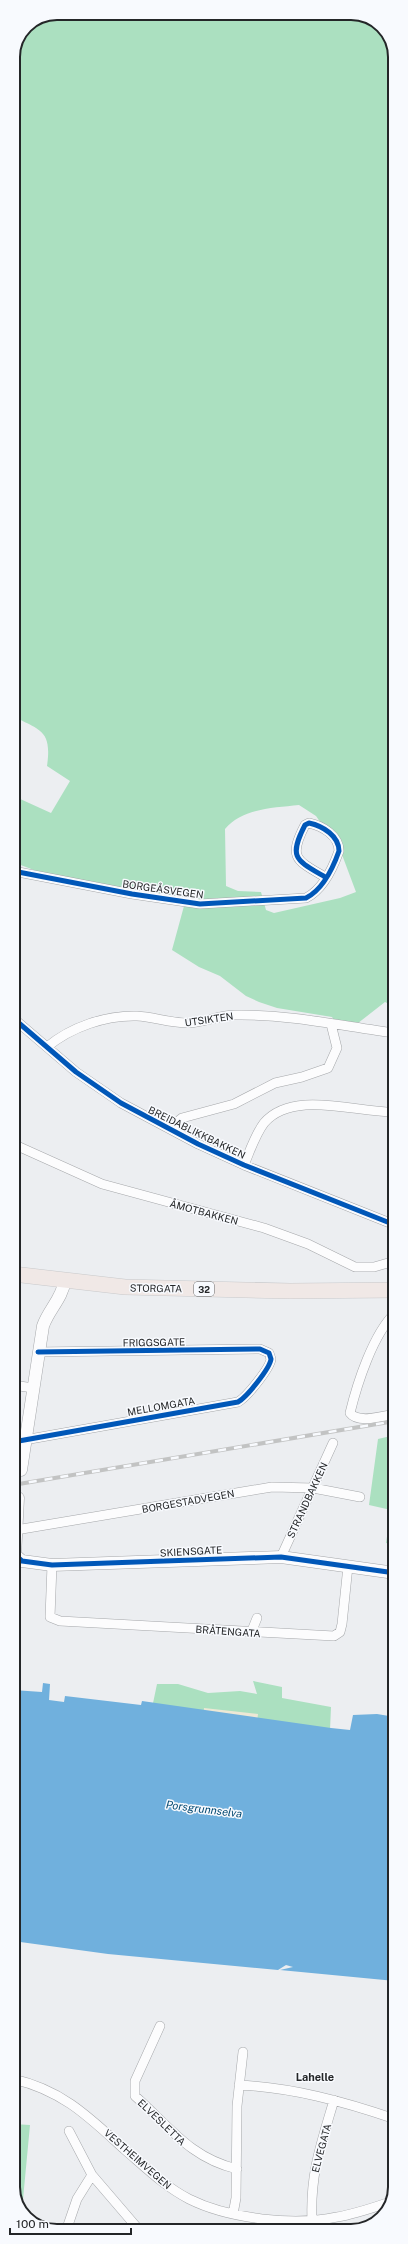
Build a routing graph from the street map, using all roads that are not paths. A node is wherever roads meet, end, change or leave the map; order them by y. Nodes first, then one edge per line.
1 (20, 872) edge
2 (325, 877) junction
3 (20, 1024) edge
4 (331, 1024) junction
5 (388, 1032) edge
6 (47, 1047) junction
7 (388, 1111) edge
8 (172, 1130) junction
9 (20, 1147) edge
10 (244, 1165) junction
11 (388, 1222) edge
12 (388, 1263) edge
13 (20, 1275) edge
14 (65, 1280) junction
15 (388, 1290) edge
16 (388, 1323) edge
17 (38, 1352) junction
18 (269, 1353) joint
19 (20, 1386) edge
20 (33, 1388) junction
21 (388, 1415) edge
22 (26, 1440) junction
23 (20, 1441) edge
24 (333, 1443) dead end
25 (21, 1470) dead end
26 (313, 1488) junction
27 (360, 1497) dead end
28 (20, 1529) edge
29 (281, 1557) junction
30 (20, 1559) edge
31 (52, 1565) junction
32 (348, 1566) junction
33 (388, 1572) edge
34 (257, 1618) dead end
35 (251, 1632) junction
36 (160, 2026) dead end
37 (243, 2052) dead end
38 (20, 2081) edge
39 (238, 2085) junction
40 (334, 2100) junction
41 (388, 2117) edge
42 (69, 2131) dead end
43 (236, 2169) junction
44 (92, 2175) junction
45 (384, 2204) edge
46 (233, 2214) junction
47 (312, 2220) junction
48 (68, 2224) edge
49 (134, 2224) edge

1 - 2 street, BORGEÅSVEGEN
2 - 2 street, BORGEÅSVEGEN
3 - 6 street, BREIDABLIKKBAKKEN
4 - 5 street, UTSIKTEN
4 - 6 street, UTSIKTEN
4 - 8 street
6 - 8 street, BREIDABLIKKBAKKEN
7 - 10 street
8 - 10 street, BREIDABLIKKBAKKEN
9 - 12 street, ÅMOTBAKKEN
10 - 11 street, BREIDABLIKKBAKKEN
13 - 14 main road, STORGATA / 32
14 - 15 main road, STORGATA / 32
14 - 17 street
16 - 21 street
17 - 18 street, FRIGGSGATE
17 - 20 street
18 - 22 street, MELLOMGATA
19 - 20 street
20 - 22 street
22 - 23 street
22 - 25 street
24 - 26 street, STRANDBAKKEN
26 - 27 street, BORGESTADVEGEN
26 - 28 street, BORGESTADVEGEN
26 - 29 street, STRANDBAKKEN
29 - 31 street, SKIENSGATE
29 - 32 street, SKIENSGATE
30 - 31 street, SKIENSGATE
31 - 35 street, BRÅTENGATA
32 - 33 street, SKIENSGATE
32 - 35 street, BRÅTENGATA
34 - 35 street
36 - 43 street, ELVESLETTA
37 - 39 street
38 - 46 street, VESTHEIMVEGEN
39 - 40 street
39 - 43 street
40 - 41 street
40 - 47 street, ELVEGATA
42 - 44 street
43 - 46 street
44 - 48 street
44 - 49 street
45 - 47 street, VESTHEIMVEGEN
46 - 47 street, VESTHEIMVEGEN

